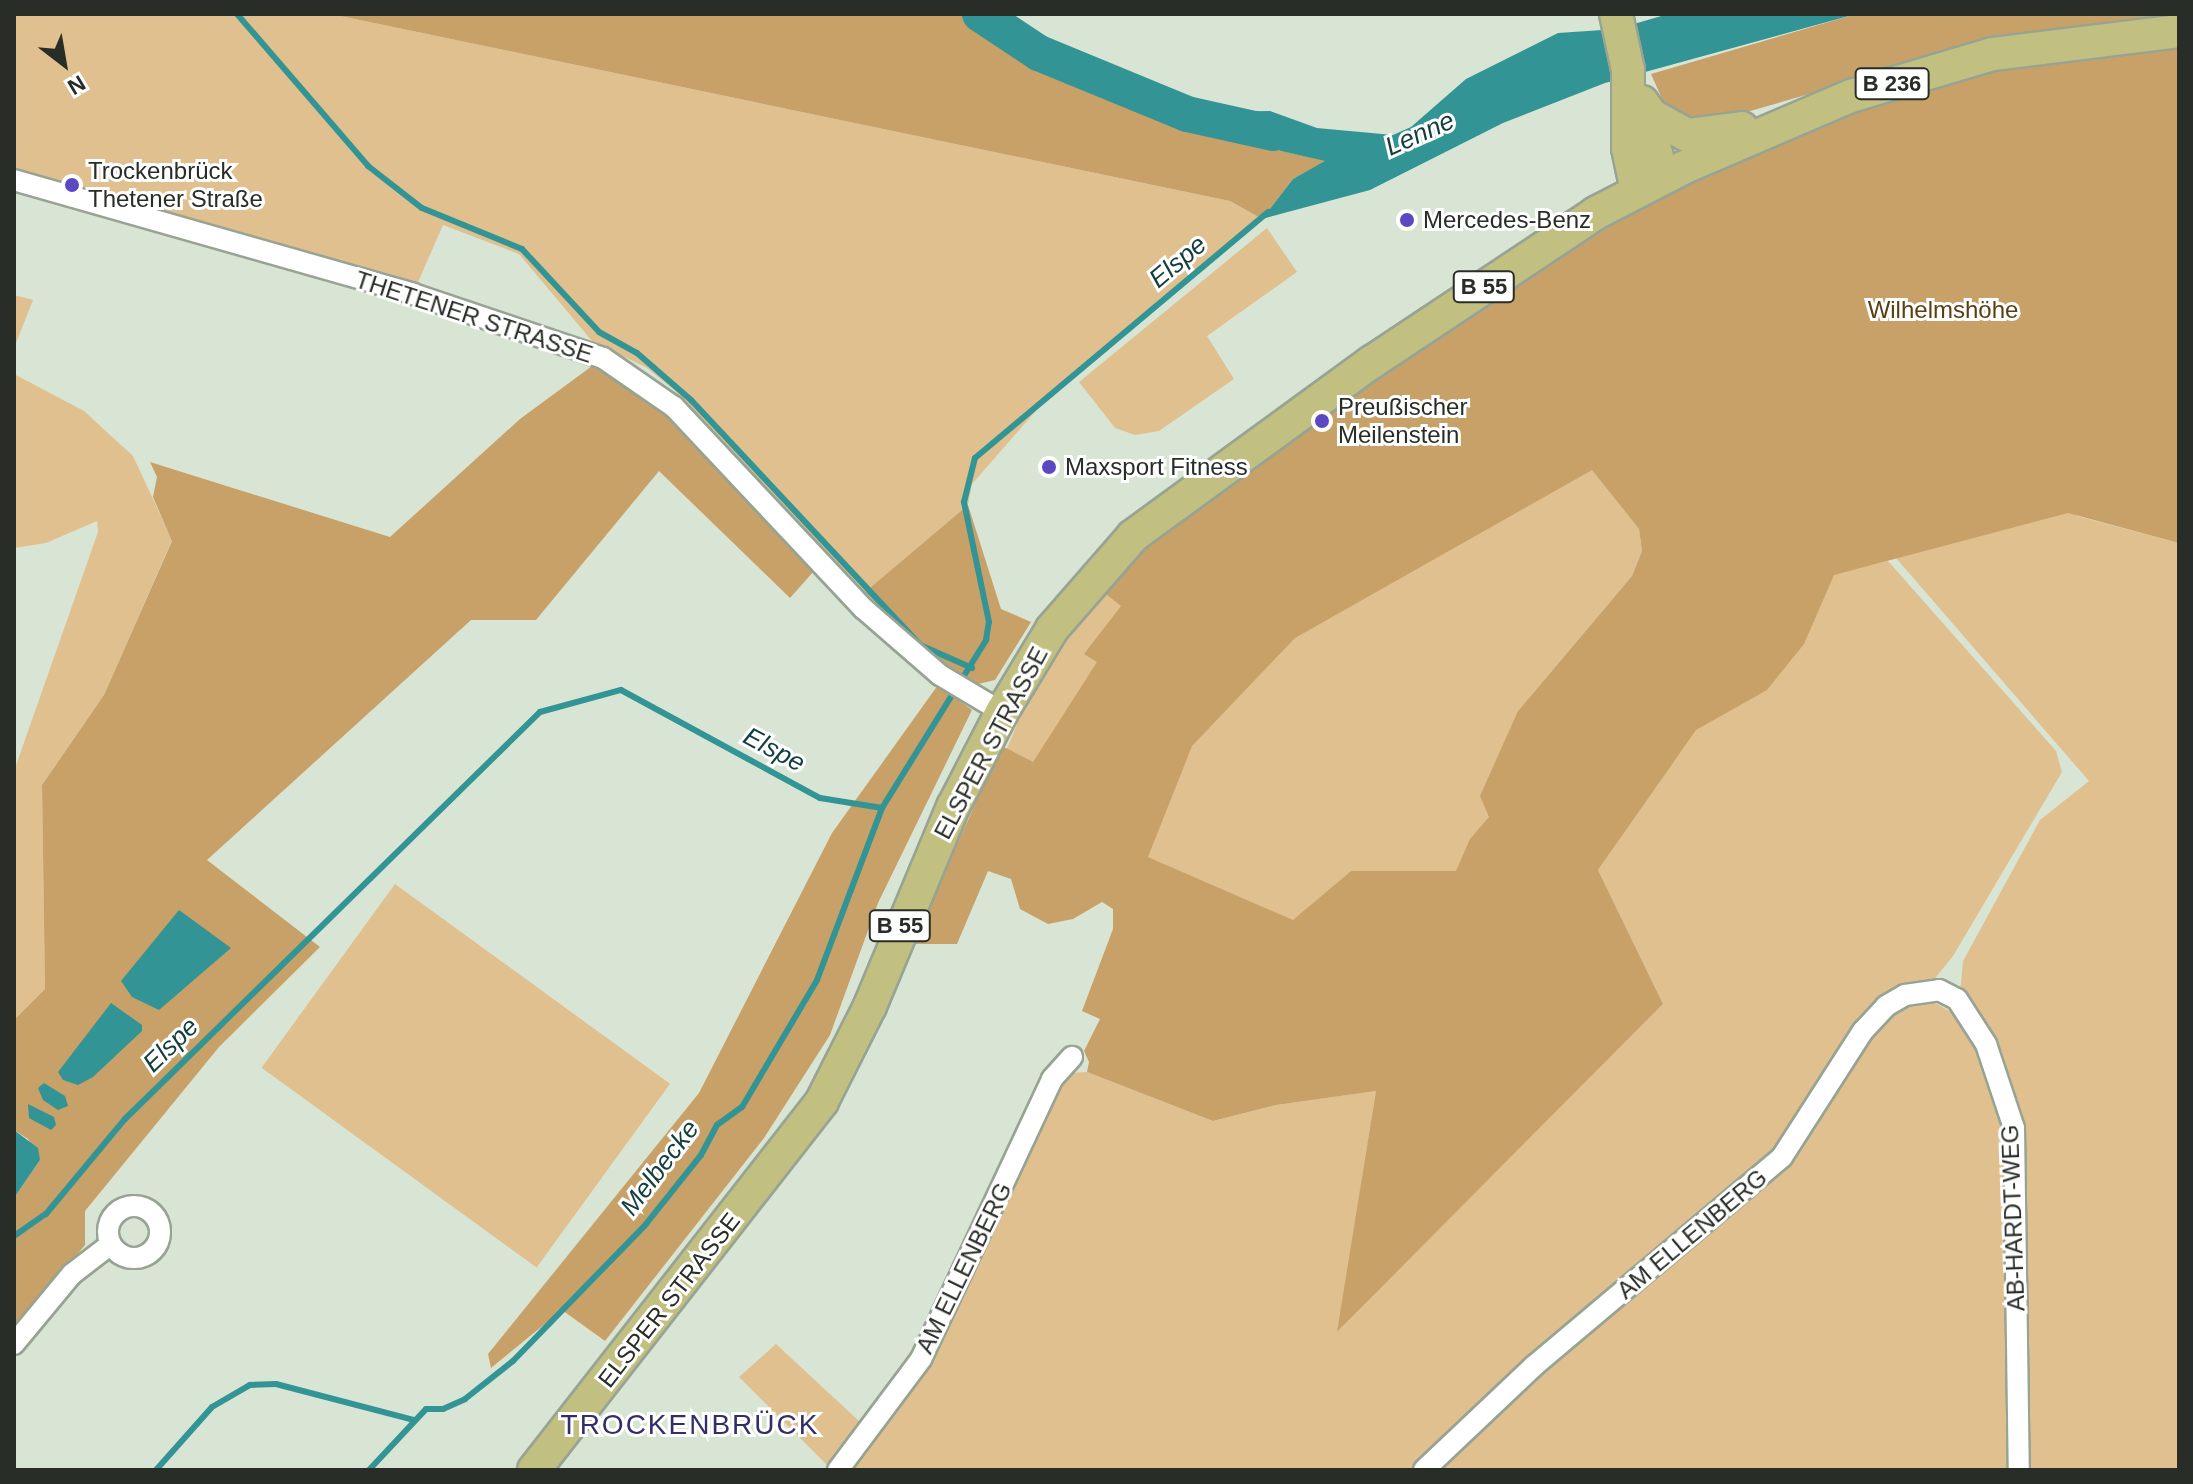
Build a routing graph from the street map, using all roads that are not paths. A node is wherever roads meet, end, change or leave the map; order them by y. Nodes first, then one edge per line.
1 (1616, 14) edge
2 (2179, 31) edge
3 (1628, 70) junction
4 (1792, 119) junction
5 (1654, 139) junction
6 (14, 180) edge
7 (1637, 191) junction
8 (990, 705) junction
9 (1939, 990) joint
10 (1072, 1057) dead end
11 (111, 1244) dead end
12 (14, 1344) edge
13 (534, 1470) edge
14 (838, 1470) edge
15 (1424, 1470) edge
16 (2019, 1470) edge

1 - 3 main road
2 - 4 main road, B 236
3 - 5 main road
3 - 5 main road
4 - 5 main road
4 - 7 main road, B 236
5 - 7 main road
6 - 8 street, THETENER STRASSE
7 - 8 main road, ELSPER STRASSE / B 55
8 - 13 main road, ELSPER STRASSE / B 55
9 - 15 street, AM ELLENBERG
9 - 16 street, AB-HARDT-WEG
10 - 14 street, AM ELLENBERG
11 - 12 street

